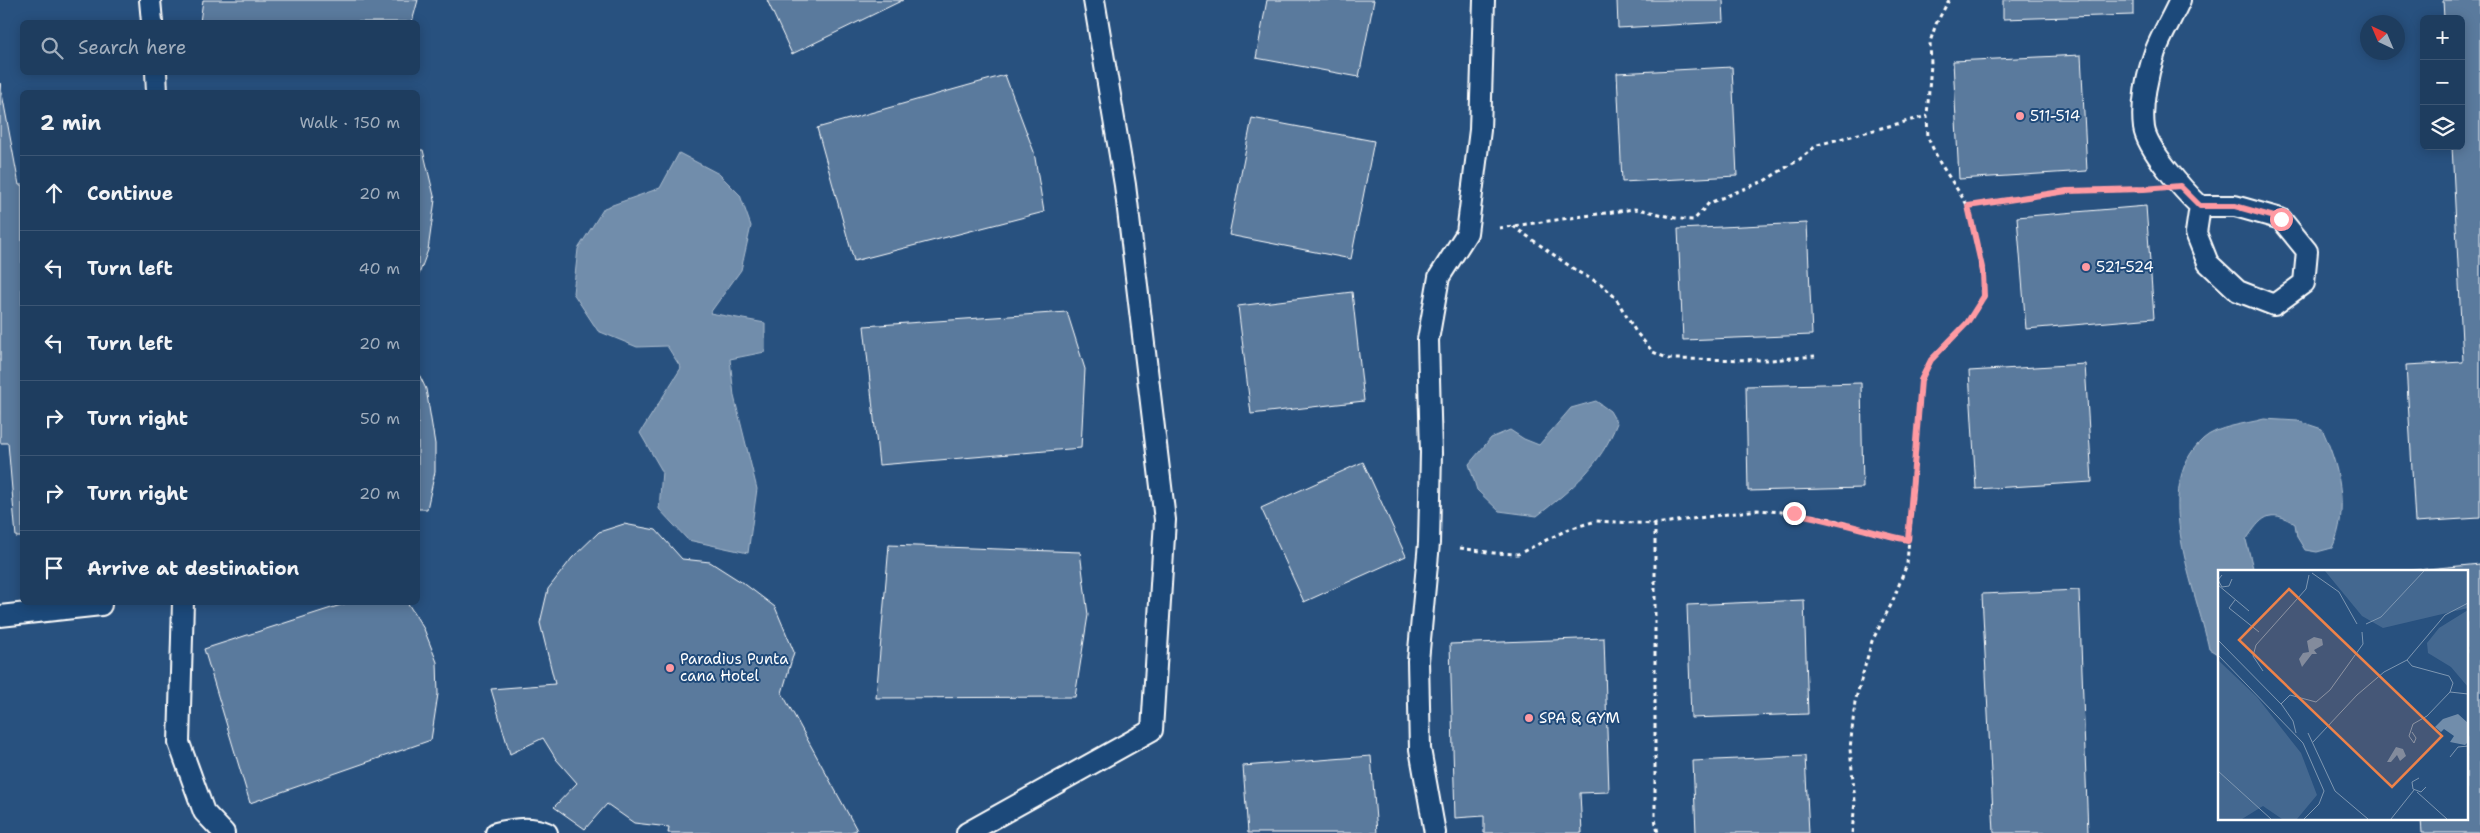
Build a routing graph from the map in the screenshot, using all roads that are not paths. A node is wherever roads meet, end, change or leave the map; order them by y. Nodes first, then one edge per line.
1 (150, 0) edge
2 (1094, 0) edge
3 (1484, 0) edge
4 (2180, 0) edge
5 (152, 20) edge
6 (156, 75) edge
7 (157, 90) edge
8 (2200, 206) junction
9 (102, 605) dead end
10 (183, 605) edge
11 (0, 616) edge
12 (224, 833) edge
13 (496, 833) edge
14 (547, 833) edge
15 (967, 833) edge
16 (1435, 833) edge

1 - 5 lane
2 - 15 lane
3 - 16 lane
4 - 8 lane
6 - 7 lane
8 - 8 lane
9 - 11 lane
10 - 12 lane
13 - 14 lane

